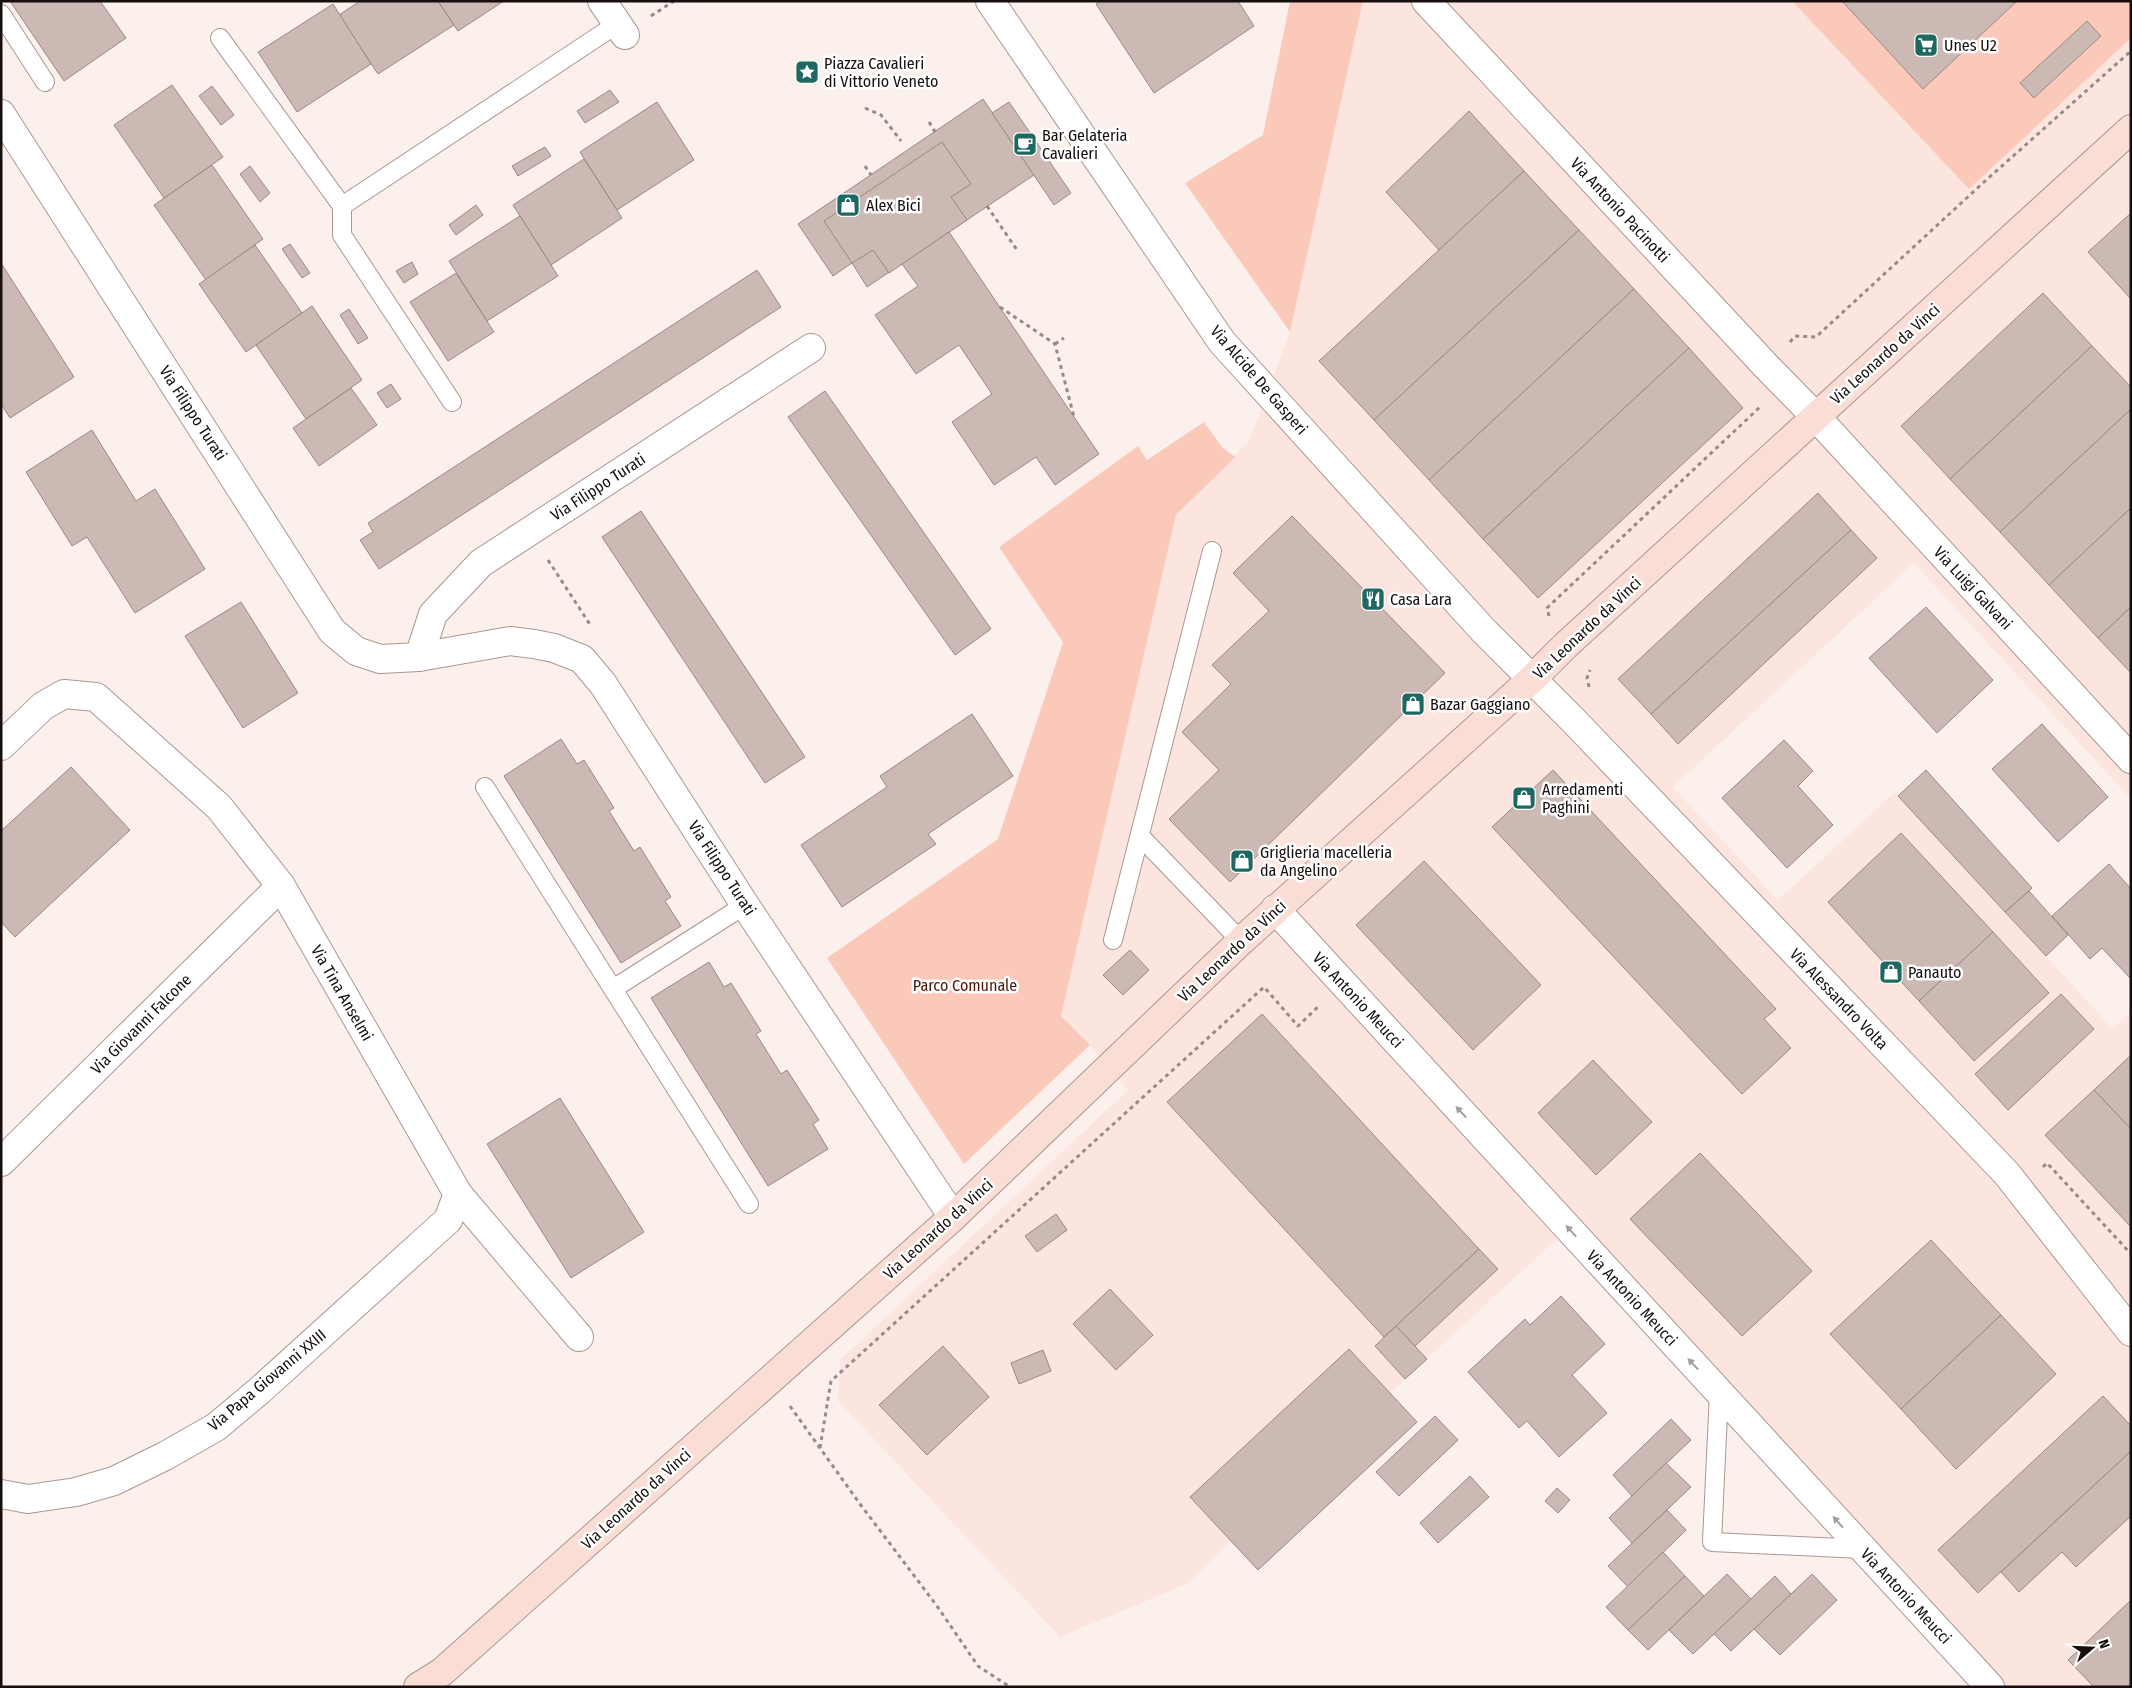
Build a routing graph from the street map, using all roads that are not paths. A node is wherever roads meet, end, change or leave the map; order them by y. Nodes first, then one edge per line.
1 (602, 1) edge
2 (990, 1) edge
3 (1426, 1) edge
4 (1, 14) edge
5 (621, 29) joint
6 (220, 38) dead end
7 (45, 82) dead end
8 (1, 114) edge
9 (2131, 130) edge
10 (10, 149) edge
11 (342, 206) junction
12 (811, 348) dead end
13 (452, 402) dead end
14 (1816, 417) junction
15 (1212, 551) dead end
16 (419, 657) junction
17 (1532, 679) junction
18 (1, 746) edge
19 (2131, 759) edge
20 (486, 788) dead end
21 (1140, 836) junction
22 (281, 886) junction
23 (745, 905) junction
24 (1275, 909) junction
25 (1113, 940) dead end
26 (1241, 941) junction
27 (613, 988) junction
28 (1, 1162) edge
29 (458, 1194) junction
30 (749, 1204) dead end
31 (953, 1217) junction
32 (2131, 1332) edge
33 (579, 1338) dead end
34 (1719, 1392) junction
35 (1, 1494) edge
36 (1862, 1549) junction
37 (418, 1687) edge
38 (1990, 1687) edge

1 - 5 street
2 - 17 street, Via Alcide De Gasperi
3 - 14 street, Via Antonio Pacinotti
4 - 7 lane
5 - 11 lane
6 - 11 lane
8 - 10 street, Via Filippo Turati
9 - 14 main road, Via Leonardo da Vinci
10 - 16 street, Via Filippo Turati
11 - 13 lane
12 - 16 street, Via Filippo Turati
14 - 17 main road, Via Leonardo da Vinci
14 - 19 street, Via Luigi Galvani
15 - 21 lane
16 - 23 street, Via Filippo Turati
17 - 24 main road, Via Leonardo da Vinci
17 - 32 street, Via Alessandro Volta
18 - 22 street, Via Tina Anselmi
20 - 27 lane
21 - 25 lane
21 - 26 lane
22 - 28 street, Via Giovanni Falcone
22 - 29 street, Via Tina Anselmi
23 - 27 lane
23 - 31 street, Via Filippo Turati
24 - 26 main road, Via Leonardo da Vinci
34 -> 24 street, Via Antonio Meucci
26 - 31 main road, Via Leonardo da Vinci
27 - 30 lane
29 - 33 street, Via Tina Anselmi
29 - 35 street, Via Papa Giovanni XXIII
31 - 37 main road, Via Leonardo da Vinci
36 -> 34 street, Via Antonio Meucci
34 - 36 lane
36 - 38 street, Via Antonio Meucci

